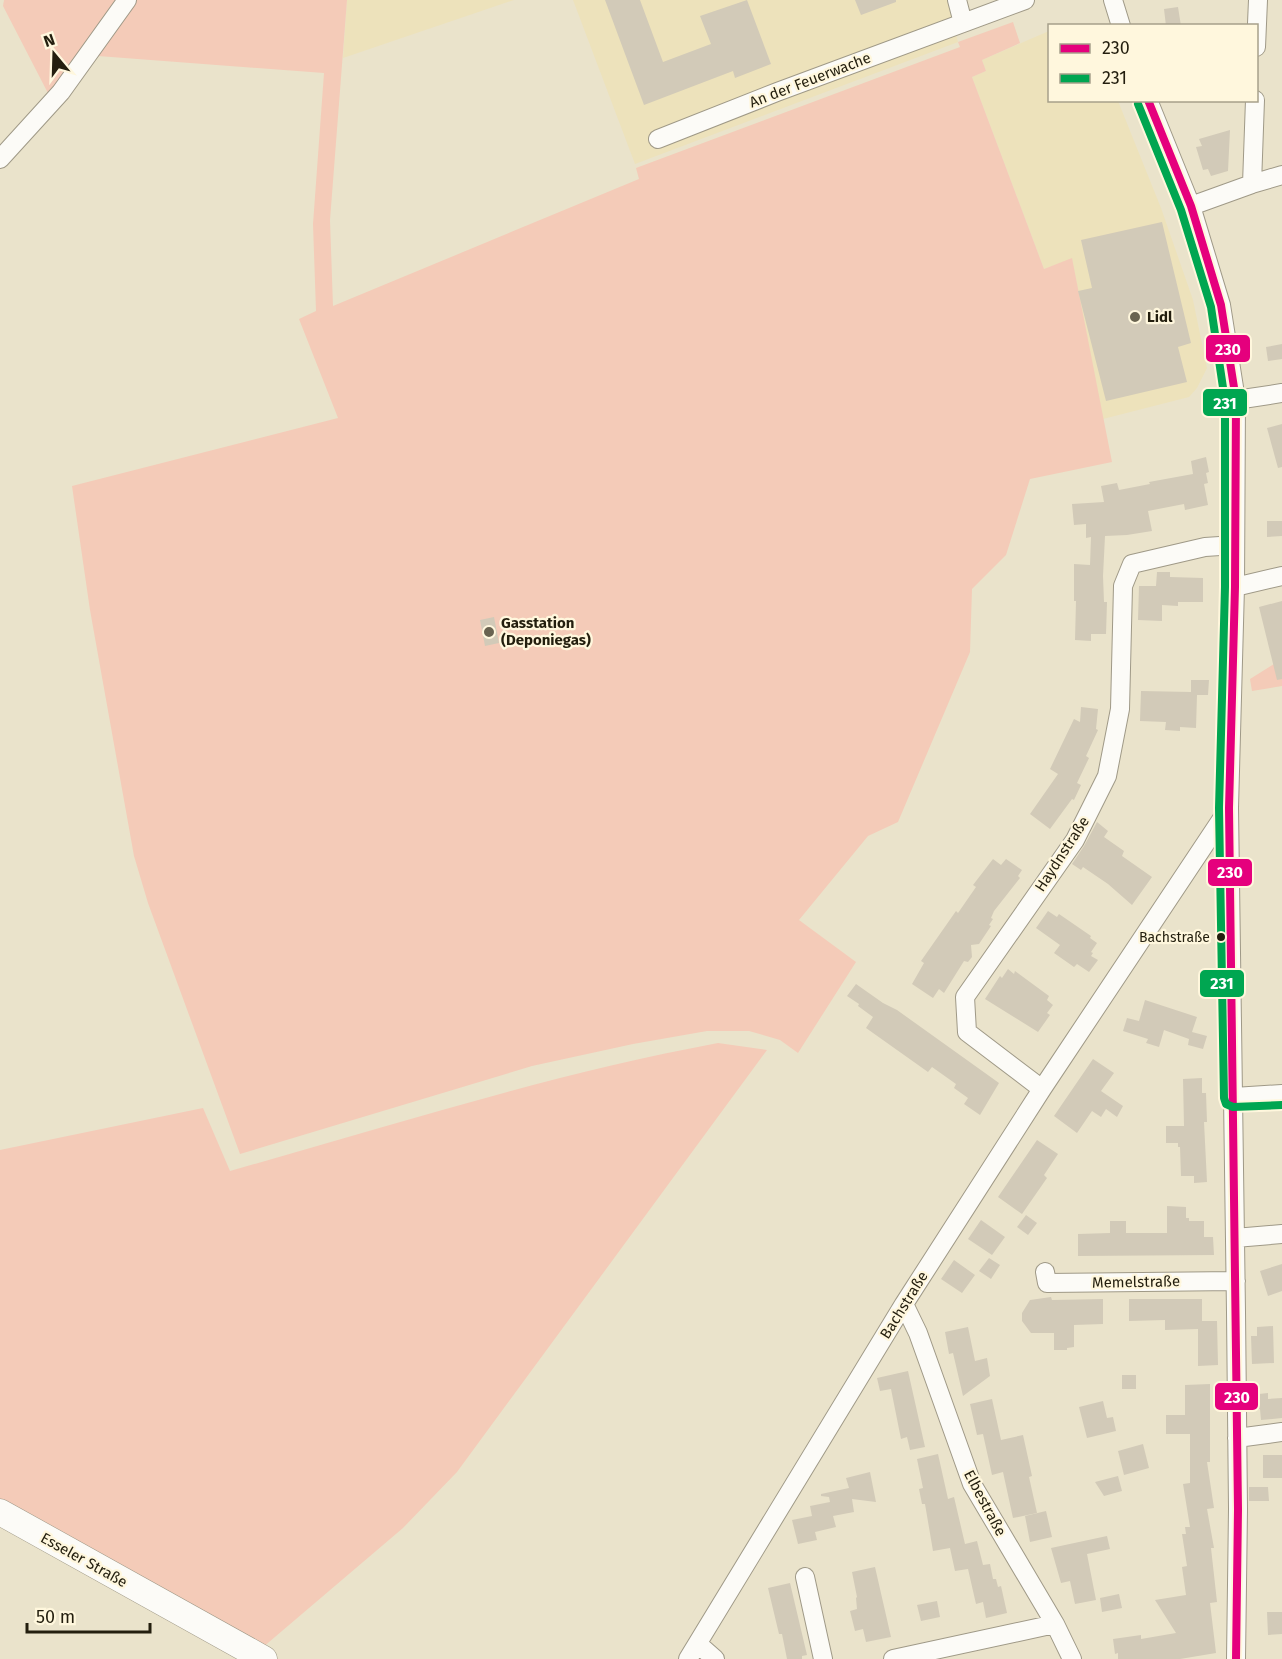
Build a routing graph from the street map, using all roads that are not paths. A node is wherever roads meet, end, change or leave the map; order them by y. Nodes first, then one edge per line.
1 (128, 0) edge
2 (957, 0) edge
3 (1025, 0) edge
4 (1113, 0) edge
5 (1258, 0) edge
6 (963, 23) junction
7 (1119, 24) edge
8 (1257, 24) edge
9 (1149, 102) edge
10 (1255, 102) edge
11 (658, 139) dead end
12 (0, 159) edge
13 (1282, 175) edge
14 (1252, 184) junction
15 (1191, 207) junction
16 (1282, 393) edge
17 (1236, 400) junction
18 (1235, 545) junction
19 (1282, 576) edge
20 (1235, 588) junction
21 (1229, 808) junction
22 (1042, 1089) junction
23 (1282, 1094) edge
24 (1233, 1096) junction
25 (1282, 1234) edge
26 (1235, 1238) junction
27 (1045, 1272) dead end
28 (1236, 1281) junction
29 (904, 1304) junction
30 (1282, 1432) edge
31 (1237, 1438) junction
32 (0, 1512) edge
33 (805, 1577) dead end
34 (1055, 1624) junction
35 (971, 1650) edge
36 (693, 1651) edge
37 (264, 1659) edge
38 (715, 1659) edge
39 (823, 1659) edge
40 (893, 1659) edge
41 (1072, 1659) edge
42 (1236, 1659) edge

1 - 12 street
2 - 6 street
3 - 6 street, An der Feuerwache
4 - 7 street
5 - 8 street
6 - 11 street, An der Feuerwache
9 - 15 street
10 - 14 street
13 - 14 street
14 - 15 street
15 - 17 street
16 - 17 street
17 - 18 street
18 - 20 street
18 - 22 street, Haydnstraße
19 - 20 street
20 - 21 street
21 - 22 street, Bachstraße
21 - 24 street
22 - 29 street, Bachstraße
23 - 24 street
24 - 26 street
25 - 26 street
26 - 28 street
27 - 28 street, Memelstraße
28 - 31 street
29 - 34 street, Elbestraße
29 - 36 street, Bachstraße
30 - 31 street
31 - 42 street
32 - 37 main road, Esseler Straße
33 - 39 street
34 - 35 street
34 - 41 street, Elbestraße
35 - 40 street
36 - 38 street

